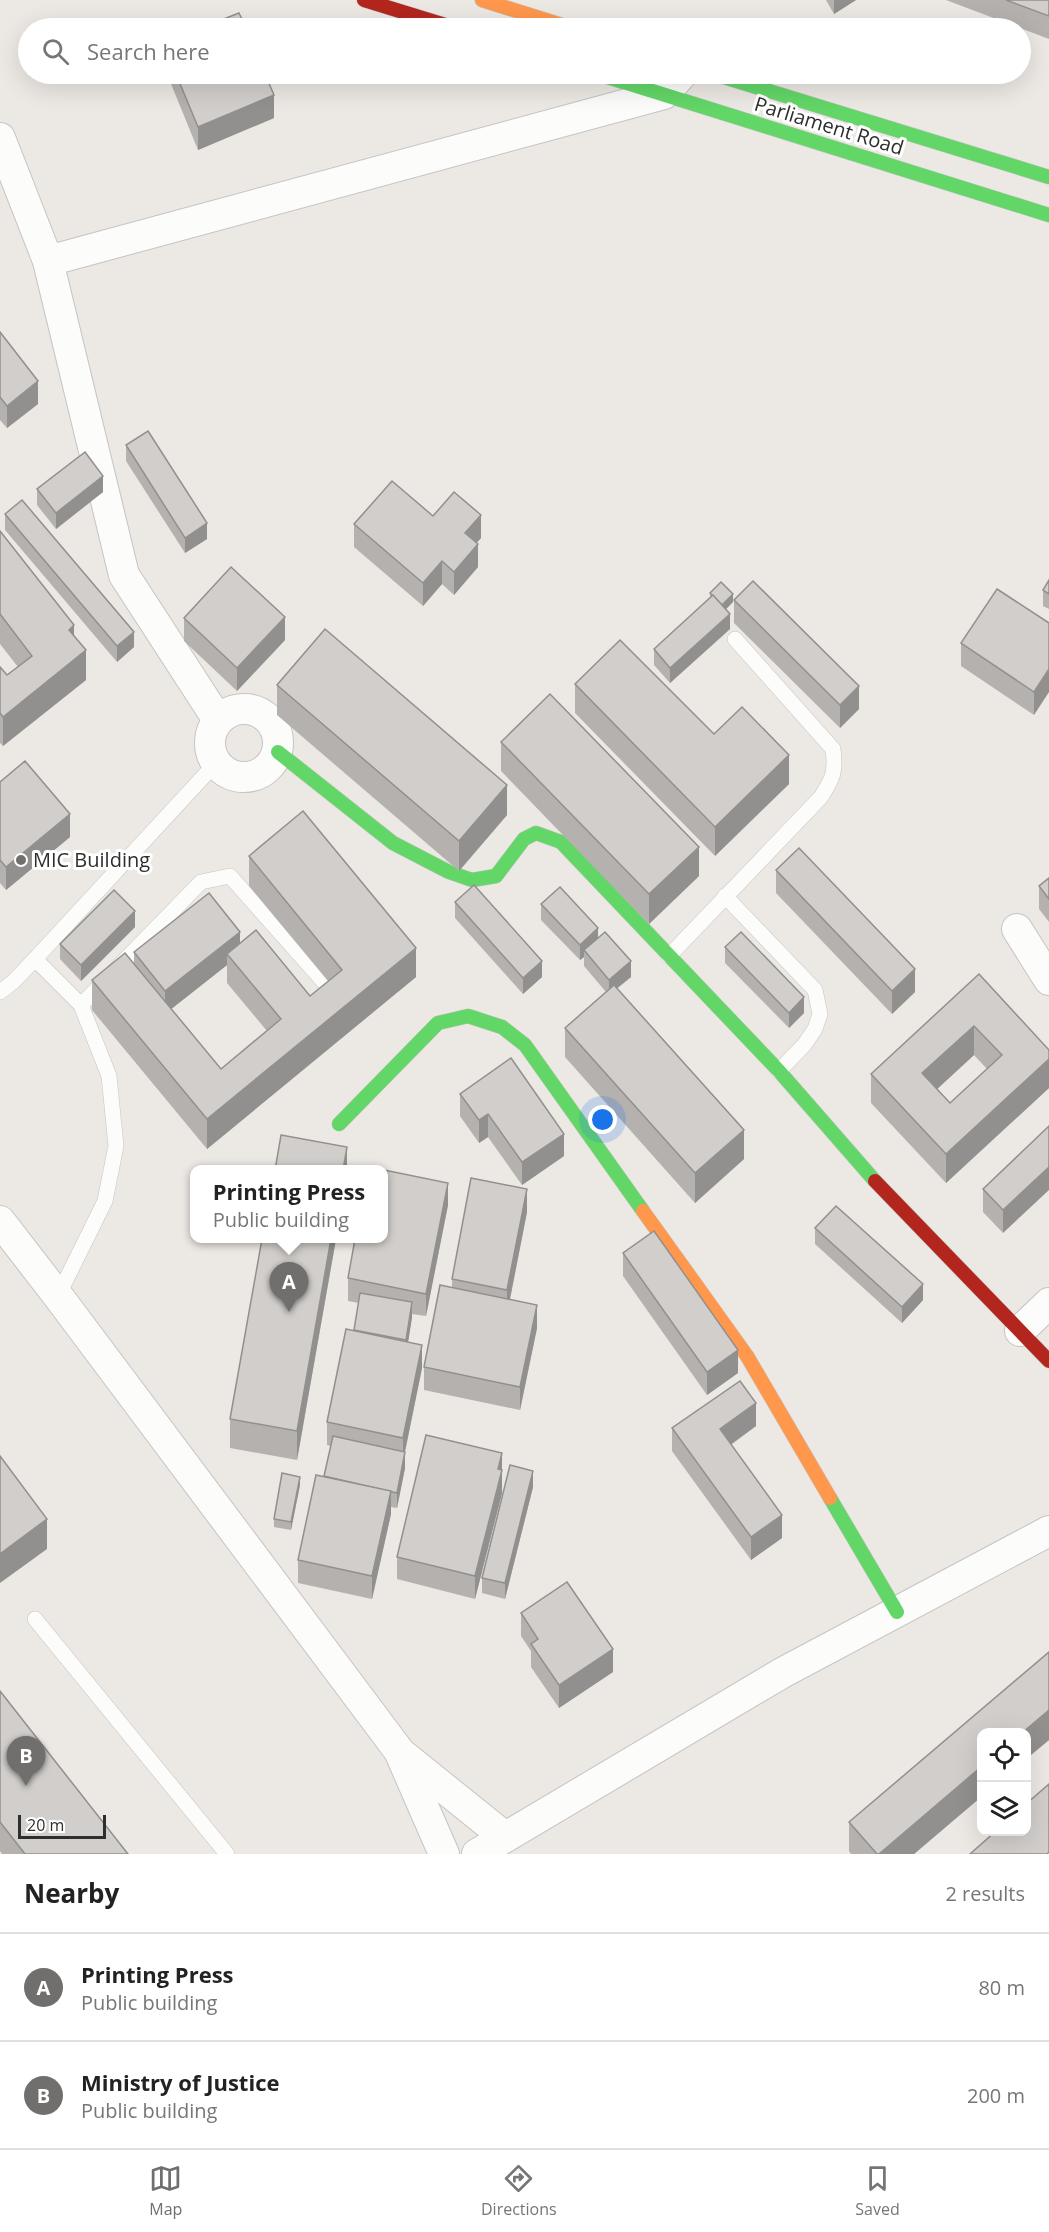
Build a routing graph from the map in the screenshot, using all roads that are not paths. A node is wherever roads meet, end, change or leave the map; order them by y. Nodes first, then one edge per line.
1 (364, 0) edge
2 (482, 0) edge
3 (422, 18) edge
4 (540, 18) edge
5 (673, 84) edge
6 (747, 84) edge
7 (0, 138) edge
8 (1049, 177) edge
9 (1049, 215) edge
10 (48, 261) junction
11 (735, 639) dead end
12 (218, 720) junction
13 (278, 752) junction
14 (216, 763) junction
15 (725, 896) junction
16 (1017, 929) dead end
17 (669, 956) junction
18 (35, 959) junction
19 (1049, 980) edge
20 (331, 990) edge
21 (0, 992) edge
22 (81, 1005) junction
23 (779, 1071) junction
24 (339, 1125) dead end
25 (0, 1221) edge
26 (58, 1296) junction
27 (1049, 1303) edge
28 (1020, 1331) junction
29 (1049, 1361) edge
30 (1049, 1531) edge
31 (897, 1612) junction
32 (35, 1619) dead end
33 (399, 1751) junction
34 (505, 1837) junction
35 (227, 1854) edge
36 (444, 1854) edge
37 (477, 1854) edge

1 - 3 street
2 - 4 street
5 - 9 street, Parliament Road
5 - 10 street
6 - 8 street, Parliament Road
7 - 10 street
10 - 12 street
11 - 15 lane
12 - 13 street
12 - 14 street
13 - 14 street
13 - 17 street
14 - 18 lane
15 - 17 lane
15 - 23 lane
16 - 19 street
17 - 23 street
18 - 21 lane
18 - 22 lane
20 - 22 lane
22 - 26 lane
23 - 28 street
24 - 31 street
25 - 26 street
26 - 33 street
27 - 28 street
28 - 29 street
30 - 31 street
31 - 34 street
32 - 35 lane
33 - 34 street
33 - 36 street
34 - 37 street

